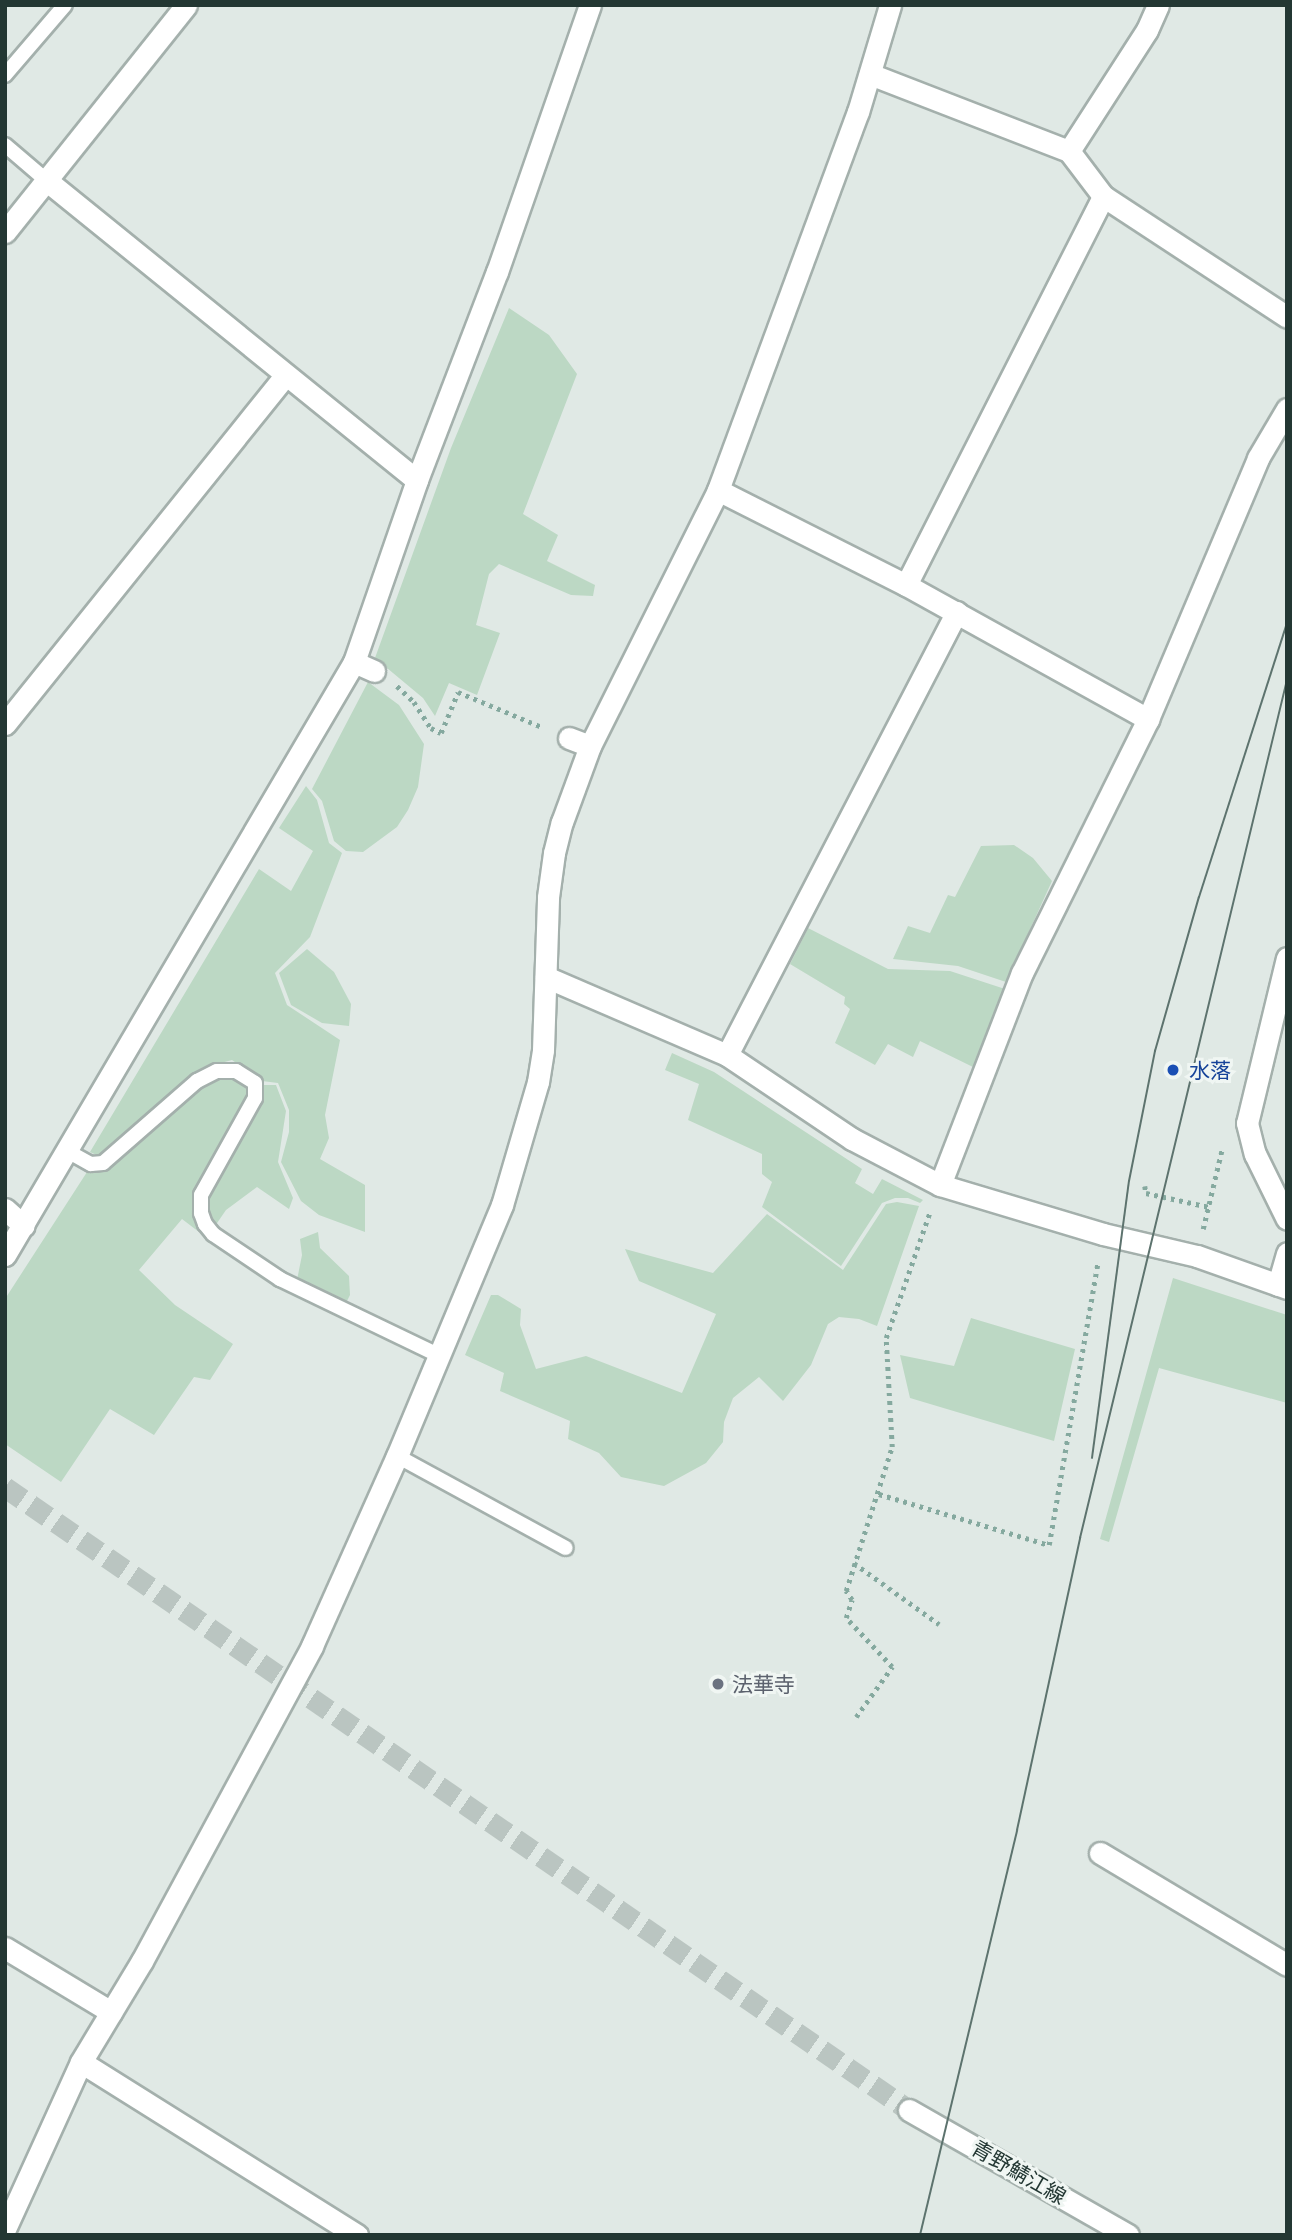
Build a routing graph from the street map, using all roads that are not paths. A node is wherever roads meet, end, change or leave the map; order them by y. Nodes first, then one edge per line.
1 (65, 5) edge
2 (590, 5) edge
3 (890, 5) edge
4 (1158, 5) edge
5 (176, 9) edge
6 (870, 74) junction
7 (5, 75) edge
8 (5, 145) edge
9 (1069, 151) junction
10 (46, 180) junction
11 (1103, 196) junction
12 (5, 232) edge
13 (1287, 317) edge
14 (286, 374) junction
15 (1287, 409) edge
16 (416, 480) junction
17 (718, 490) junction
18 (906, 585) junction
19 (957, 612) junction
20 (1148, 719) junction
21 (5, 724) edge
22 (569, 738) road end
23 (590, 746) junction
24 (1287, 958) edge
25 (546, 977) junction
26 (727, 1055) junction
27 (69, 1152) junction
28 (940, 1185) junction
29 (5, 1209) edge
30 (1287, 1219) edge
31 (24, 1226) junction
32 (1287, 1253) edge
33 (5, 1255) edge
34 (1282, 1286) edge
35 (438, 1355) junction
36 (397, 1457) junction
37 (566, 1548) dead end
38 (1100, 1853) dead end
39 (5, 1948) edge
40 (1287, 1965) edge
41 (111, 2012) junction
42 (81, 2062) junction
43 (909, 2110) tunnel mouth
44 (5, 2229) edge
45 (357, 2235) edge
46 (1128, 2235) edge

1 - 7 lane
2 - 16 street
3 - 6 street
4 - 9 street
5 - 10 street
6 - 9 street
6 - 17 street
8 - 10 lane
9 - 11 street
10 - 12 street
10 - 14 street
11 - 13 street
11 - 18 street
14 - 16 street
14 - 21 street
15 - 20 street
16 - 27 street
17 - 18 street
17 - 23 street
18 - 19 street
19 - 20 street
19 - 26 street
20 - 28 street
22 - 23 street
23 - 25 street
24 - 30 street
25 - 26 street
25 - 35 street
26 - 28 street
27 - 31 street
27 - 35 lane
28 - 34 street
29 - 31 street
31 - 33 street
32 - 34 street
35 - 36 street
36 - 37 lane
36 - 41 street
38 - 40 street
39 - 41 street
41 - 42 street
42 - 44 street
42 - 45 street
43 - 46 street, 青野鯖江線

